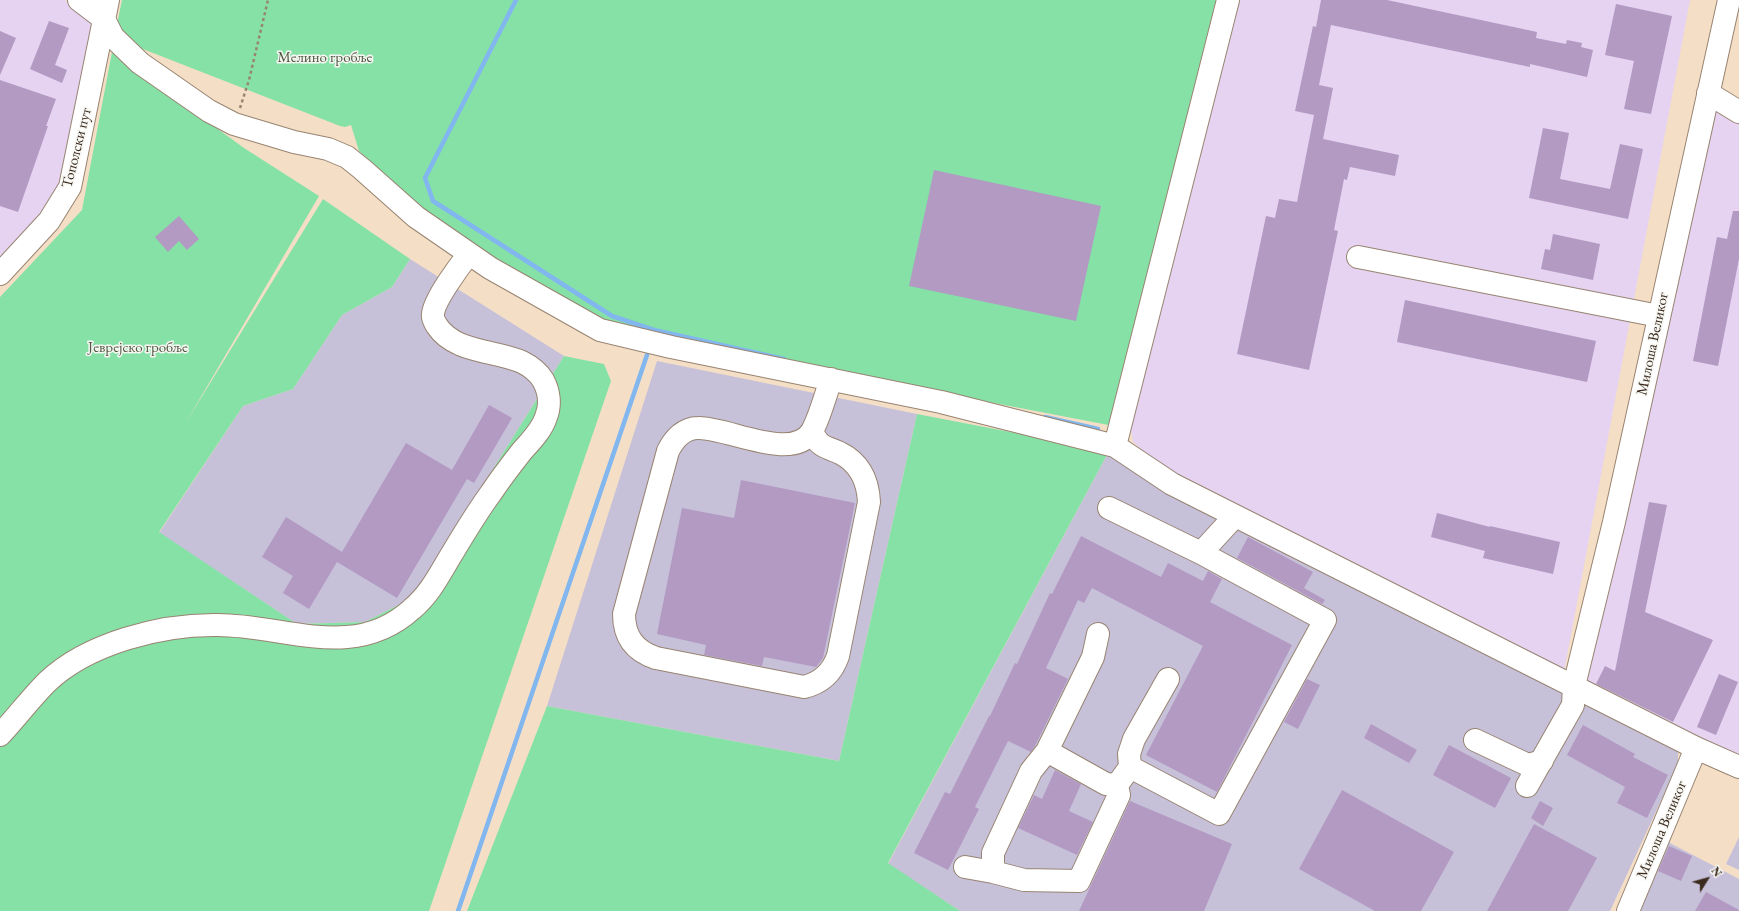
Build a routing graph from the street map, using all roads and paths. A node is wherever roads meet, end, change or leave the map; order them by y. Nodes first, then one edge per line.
1 (79, 0) edge
2 (268, 0) edge
3 (1228, 0) edge
4 (1729, 0) edge
5 (106, 10) edge
6 (1708, 93) junction
7 (1739, 112) edge
8 (234, 124) junction
9 (469, 254) junction
10 (1358, 257) dead end
11 (0, 274) edge
12 (1659, 316) junction
13 (831, 379) junction
14 (812, 432) junction
15 (1115, 446) junction
16 (1109, 508) dead end
17 (1235, 516) junction
18 (1201, 553) junction
19 (1098, 634) dead end
20 (1168, 679) dead end
21 (1574, 686) junction
22 (0, 735) edge
23 (1475, 740) dead end
24 (1696, 748) junction
25 (1047, 751) junction
26 (1542, 761) junction
27 (1130, 767) junction
28 (1739, 767) edge
29 (1117, 785) junction
30 (1527, 786) dead end
31 (965, 867) dead end
32 (994, 872) junction
33 (1628, 911) edge

1 - 5 street
2 - 8 path
3 - 15 street
4 - 6 street, Милоша Великог
5 - 8 street
5 - 11 street, Тополски пут
6 - 7 street
6 - 12 street, Милоша Великог
8 - 9 street
9 - 13 street
9 - 22 street
10 - 12 street
12 - 21 street, Милоша Великог
13 - 14 street
13 - 15 street
14 - 14 street
15 - 17 street
16 - 18 street
17 - 18 street
17 - 21 street
18 - 27 street
19 - 25 street
20 - 27 street
21 - 24 street
21 - 26 street, Милоша Великог
23 - 26 street
24 - 28 street
24 - 33 street, Милоша Великог
25 - 29 street
25 - 32 street
26 - 30 street, Милоша Великог
27 - 29 street
29 - 32 street
31 - 32 street

